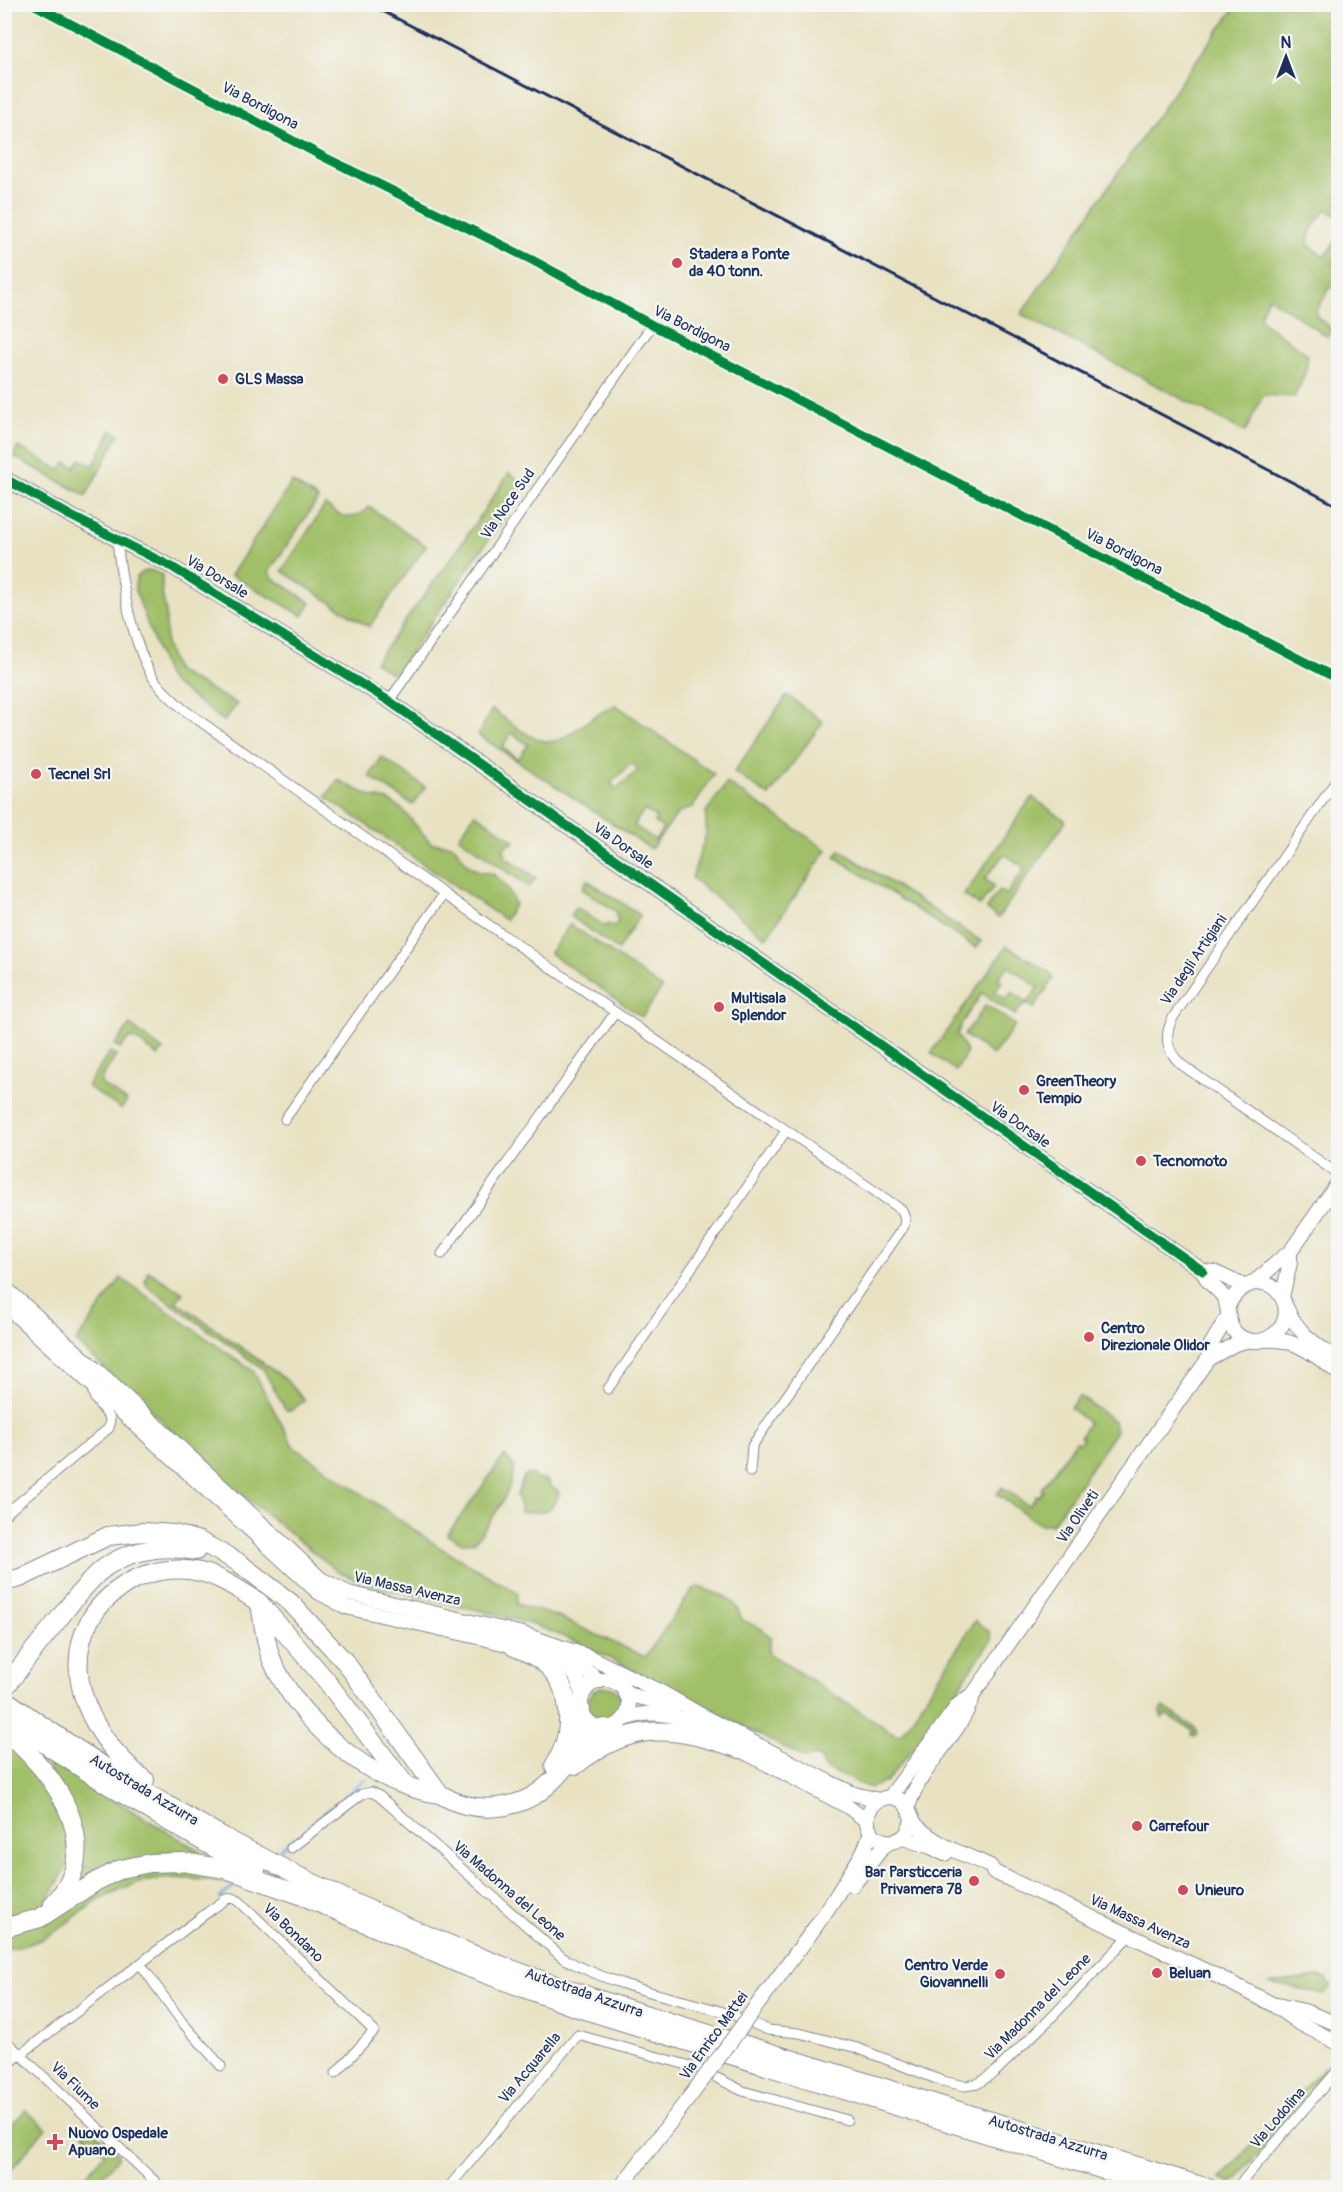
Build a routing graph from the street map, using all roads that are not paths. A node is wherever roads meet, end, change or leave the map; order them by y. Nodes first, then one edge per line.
1 (33, 4) edge
2 (652, 325) junction
3 (4, 478) edge
4 (117, 540) junction
5 (1338, 680) edge
6 (389, 701) junction
7 (1338, 778) edge
8 (444, 894) junction
9 (615, 1013) junction
10 (285, 1119) dead end
11 (786, 1131) junction
12 (1338, 1174) edge
13 (1338, 1183) edge
14 (1290, 1252) junction
15 (442, 1254) dead end
16 (1203, 1271) junction
17 (1248, 1285) junction
18 (4, 1287) edge
19 (1284, 1301) junction
20 (4, 1304) edge
21 (1228, 1312) junction
22 (1250, 1340) junction
23 (1265, 1340) junction
24 (1208, 1359) junction
25 (1338, 1360) edge
26 (1338, 1372) edge
27 (90, 1384) junction
28 (608, 1389) dead end
29 (750, 1472) dead end
30 (4, 1515) edge
31 (205, 1553) junction
32 (233, 1560) junction
33 (4, 1582) edge
34 (260, 1604) junction
35 (555, 1644) junction
36 (514, 1647) junction
37 (600, 1681) junction
38 (4, 1689) edge
39 (974, 1693) junction
40 (626, 1694) junction
41 (4, 1699) edge
42 (582, 1702) junction
43 (4, 1716) edge
44 (708, 1719) junction
45 (623, 1720) junction
46 (605, 1728) junction
47 (4, 1731) edge
48 (740, 1749) junction
49 (405, 1784) junction
50 (536, 1792) junction
51 (440, 1794) junction
52 (884, 1799) junction
53 (910, 1813) junction
54 (869, 1827) junction
55 (225, 1837) junction
56 (896, 1840) junction
57 (291, 1848) dead end
58 (994, 1872) junction
59 (303, 1896) junction
60 (833, 1902) junction
61 (40, 1918) junction
62 (4, 1928) edge
63 (1130, 1935) junction
64 (141, 1965) junction
65 (1272, 2004) junction
66 (736, 2016) dead end
67 (754, 2024) dead end
68 (1338, 2024) edge
69 (4, 2039) edge
70 (1338, 2043) edge
71 (21, 2055) junction
72 (221, 2066) dead end
73 (4, 2067) edge
74 (698, 2068) dead end
75 (1338, 2070) edge
76 (336, 2073) dead end
77 (717, 2078) dead end
78 (847, 2120) dead end
79 (1239, 2185) dead end
80 (162, 2187) edge
81 (448, 2187) edge
82 (620, 2187) edge
83 (1162, 2187) edge
84 (1208, 2187) edge

1 - 2 street, Via Bordigona
2 - 5 street, Via Bordigona
2 - 6 street, Via Noce Sud
3 - 4 main road, Via Dorsale
4 - 6 main road, Via Dorsale
4 - 8 street
6 - 16 main road, Via Dorsale
7 - 12 street, Via degli Artigiani
8 - 9 street
8 - 10 street
9 - 11 street
9 - 15 street
11 - 28 street
11 - 29 street
13 - 14 main road
14 - 17 main road
14 - 19 main road
16 - 17 main road, Via Dorsale
16 - 21 main road, Via Dorsale
17 - 19 main road
17 - 21 main road
18 - 35 main road, Via Massa Avenza
19 - 23 main road
19 - 25 main road
20 - 27 main road, Via Massa Avenza
21 - 22 main road
21 - 24 main road, Via Oliveti
22 - 23 main road
22 - 24 main road, Via Oliveti
23 - 26 main road
24 - 39 main road, Via Oliveti
27 - 30 street
27 - 36 main road, Via Massa Avenza
31 - 32 highway
31 - 34 highway
31 - 38 highway
32 - 33 highway
32 - 51 highway
34 - 49 highway
34 - 49 highway
34 - 55 highway
35 - 37 main road
35 - 44 main road, Via Massa Avenza
36 - 42 main road, Via Massa Avenza
36 - 50 highway
37 - 40 main road
37 - 42 main road
39 - 52 main road, Via Oliveti
39 - 53 main road, Via Oliveti
40 - 44 main road
40 - 45 main road
41 - 55 highway, Autostrada Azzurra
42 - 46 main road
42 - 50 highway
43 - 59 highway
44 - 52 main road, Via Massa Avenza
45 - 46 main road
45 - 48 main road, Via Massa Avenza
46 - 50 highway
47 - 61 highway
48 - 50 highway
48 - 54 main road, Via Massa Avenza
49 - 51 highway
50 - 51 highway
52 - 53 main road, Via Massa Avenza
52 - 54 main road
53 - 56 main road
53 - 58 main road, Via Massa Avenza
54 - 56 main road, Via Massa Avenza
54 - 60 main road, Via Enrico Mattei
55 - 84 highway, Autostrada Azzurra
56 - 58 main road, Via Massa Avenza
56 - 60 main road, Via Enrico Mattei
57 - 66 street, Via Madonna del Leone
58 - 63 main road, Via Massa Avenza
59 - 61 highway
59 - 83 highway, Autostrada Azzurra
60 - 82 main road, Via Enrico Mattei, bridge
61 - 62 highway
63 - 65 main road, Via Massa Avenza
63 - 67 street, Via Madonna del Leone
64 - 71 street, Via Bondano
64 - 72 street
64 - 76 street, Via Bondano
65 - 68 main road, Via Massa Avenza
65 - 70 main road, Via Massa Avenza
69 - 71 street, Via Fiume
71 - 73 street, Via Bondano
71 - 80 street, Via Fiume
74 - 81 street, Via Acquarella
75 - 79 street, Via Lodolina
77 - 78 street

